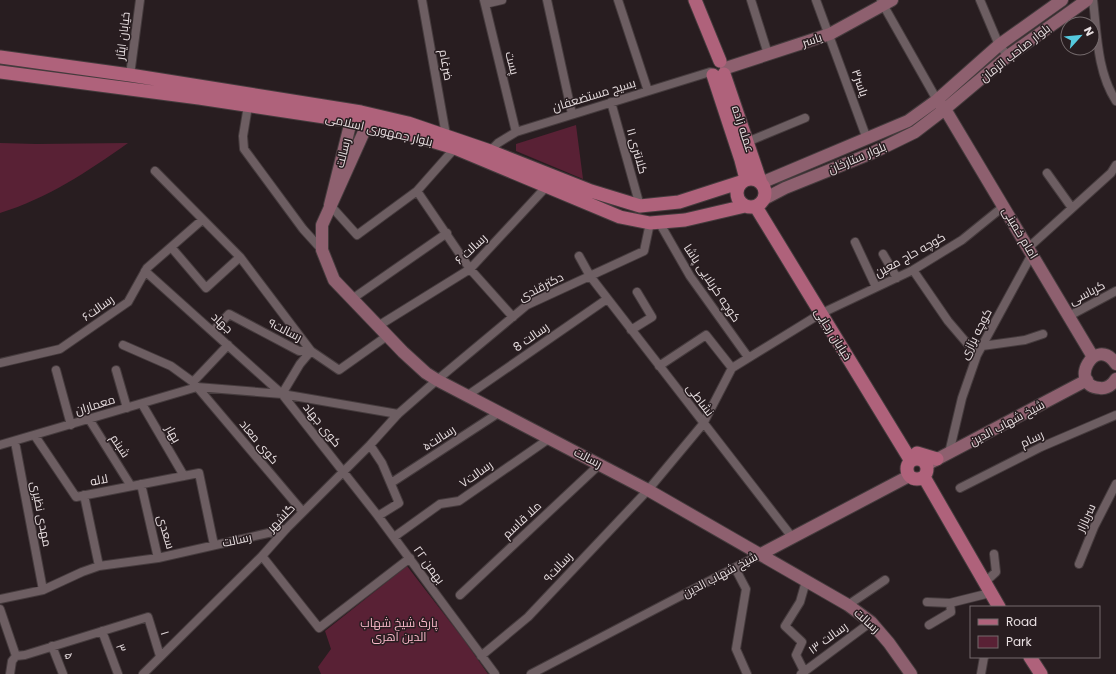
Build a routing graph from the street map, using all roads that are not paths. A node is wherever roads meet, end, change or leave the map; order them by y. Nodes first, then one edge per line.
1 (140, 0) edge
2 (422, 0) edge
3 (502, 0) edge
4 (547, 0) edge
5 (618, 0) edge
6 (695, 0) edge
7 (751, 0) edge
8 (816, 0) edge
9 (980, 0) edge
10 (1062, 0) edge
11 (1087, 0) edge
12 (1093, 0) edge
13 (484, 2) edge
14 (886, 2) edge
15 (830, 34) junction
16 (999, 45) junction
17 (768, 54) junction
18 (1008, 56) junction
19 (0, 57) edge
20 (719, 70) junction
21 (0, 72) edge
22 (130, 75) junction
23 (648, 91) junction
24 (936, 100) junction
25 (1116, 101) edge
26 (611, 102) junction
27 (248, 106) junction
28 (946, 110) junction
29 (361, 112) junction
30 (572, 114) junction
31 (805, 118) dead end
32 (351, 121) junction
33 (367, 125) junction
34 (516, 132) junction
35 (446, 135) junction
36 (867, 139) junction
37 (747, 142) junction
38 (456, 148) junction
39 (490, 150) junction
40 (1116, 165) edge
41 (154, 171) dead end
42 (1047, 173) dead end
43 (743, 181) junction
44 (761, 183) junction
45 (547, 186) junction
46 (417, 191) junction
47 (755, 204) junction
48 (330, 205) junction
49 (640, 206) junction
50 (1004, 206) junction
51 (1072, 208) junction
52 (202, 220) junction
53 (654, 222) junction
54 (447, 233) junction
55 (855, 242) dead end
56 (171, 247) junction
57 (322, 250) junction
58 (1030, 251) junction
59 (883, 254) dead end
60 (579, 256) dead end
61 (240, 257) junction
62 (470, 269) junction
63 (913, 270) junction
64 (145, 271) junction
65 (590, 276) junction
66 (897, 278) junction
67 (876, 288) junction
68 (637, 292) dead end
69 (1116, 292) edge
70 (352, 299) junction
71 (607, 299) junction
72 (820, 314) junction
73 (1069, 316) junction
74 (513, 317) junction
75 (378, 326) junction
76 (631, 330) junction
77 (213, 331) junction
78 (1043, 334) dead end
79 (387, 336) junction
80 (123, 345) dead end
81 (228, 345) junction
82 (982, 346) junction
83 (311, 350) junction
84 (1090, 352) junction
85 (977, 355) junction
86 (748, 357) junction
87 (0, 363) edge
88 (1116, 363) edge
89 (659, 366) junction
90 (732, 368) junction
91 (56, 370) dead end
92 (116, 370) dead end
93 (437, 380) junction
94 (1083, 382) junction
95 (195, 384) junction
96 (1114, 387) edge
97 (282, 394) junction
98 (468, 395) junction
99 (142, 404) junction
100 (127, 408) junction
101 (500, 412) junction
102 (398, 414) junction
103 (1116, 415) edge
104 (89, 420) junction
105 (703, 424) junction
106 (71, 425) junction
107 (35, 436) junction
108 (550, 438) junction
109 (15, 442) junction
110 (0, 445) edge
111 (370, 445) junction
112 (908, 456) junction
113 (600, 464) junction
114 (934, 464) junction
115 (344, 471) junction
116 (200, 472) joint
117 (184, 476) junction
118 (909, 476) junction
119 (141, 484) junction
120 (391, 484) junction
121 (1116, 484) edge
122 (131, 486) junction
123 (960, 488) dead end
124 (648, 490) junction
125 (84, 495) junction
126 (303, 512) junction
127 (378, 516) junction
128 (286, 529) junction
129 (394, 536) junction
130 (792, 537) junction
131 (214, 545) junction
132 (761, 554) junction
133 (994, 554) dead end
134 (262, 556) junction
135 (158, 558) junction
136 (410, 558) junction
137 (1079, 564) dead end
138 (99, 566) junction
139 (735, 568) junction
140 (885, 580) dead end
141 (806, 581) junction
142 (987, 588) junction
143 (43, 590) junction
144 (460, 595) dead end
145 (0, 599) edge
146 (927, 602) dead end
147 (950, 603) junction
148 (848, 605) junction
149 (998, 606) edge
150 (0, 609) edge
151 (871, 622) junction
152 (929, 625) dead end
153 (102, 631) junction
154 (52, 646) junction
155 (16, 656) junction
156 (160, 656) junction
157 (481, 656) junction
158 (984, 658) edge
159 (1031, 658) edge
160 (802, 672) edge
161 (10, 674) edge
162 (63, 674) edge
163 (118, 674) edge
164 (143, 674) edge
165 (495, 674) edge
166 (531, 674) edge
167 (748, 674) edge
168 (911, 674) edge
169 (981, 674) edge
170 (1041, 674) edge

1 - 22 street, خیابان ایثار
2 - 35 street, ضرغام
3 - 13 street
4 - 30 street
5 - 23 street
6 - 20 main road
7 - 17 street
8 - 15 street, یاسر۳
9 - 16 street
10 - 16 main road, بلوار صاحب الزمان
11 - 18 main road, بلوار صاحب الزمان
12 - 25 street
13 - 34 street, پست
14 - 15 main road, یاسر
14 - 24 street
15 - 17 main road, یاسر
15 - 36 street, یاسر۳
16 - 18 street
16 - 24 main road, بلوار صاحب الزمان
17 - 20 main road, یاسر
18 - 28 main road, بلوار صاحب الزمان
19 - 22 main road, بلوار جمهوری اسلامی
20 - 23 street, بسیج مستضعفان
20 - 37 main road, عمله زاده
20 - 43 main road, عمله زاده
21 - 27 main road, بلوار جمهوری اسلامی
22 - 29 main road, بلوار جمهوری اسلامی
23 - 26 street, بسیج مستضعفان
24 - 28 main road, امام خمینی
24 - 36 main road, بلوار ستارخان
26 - 30 street, بسیج مستضعفان
26 - 49 street, کلانتری ۱۱
27 - 32 main road, بلوار جمهوری اسلامی
27 - 57 street
28 - 47 main road, بلوار ستارخان
28 - 50 main road, امام خمینی
29 - 32 main road
29 - 33 main road
29 - 35 main road, بلوار جمهوری اسلامی
30 - 34 street, بسیج مستضعفان
31 - 37 street
32 - 33 main road, بلوار جمهوری اسلامی
32 - 48 main road, رسالت
33 - 38 main road, بلوار جمهوری اسلامی
33 - 48 main road, رسالت
34 - 39 street, بسیج مستضعفان
35 - 39 main road, بلوار جمهوری اسلامی
36 - 44 main road, بلوار ستارخان
37 - 44 main road, عمله زاده
38 - 45 main road, بلوار جمهوری اسلامی
38 - 46 street
39 - 49 main road, بلوار جمهوری اسلامی
40 - 51 street, کوچه بزازی
41 - 52 street
42 - 51 street
43 - 44 main road
43 - 47 main road
43 - 49 main road, بلوار جمهوری اسلامی
44 - 47 main road
45 - 53 main road, بلوار جمهوری اسلامی
45 - 62 street, رسالت ۶
46 - 48 street
46 - 54 street
47 - 53 main road, بلوار جمهوری اسلامی
47 - 72 main road, خیابان رجایی
48 - 57 main road, رسالت
50 - 58 main road, امام خمینی
50 - 63 street, کوچه حاج معین
51 - 58 street, کوچه بزازی
52 - 56 street, رسالت۶
52 - 61 street
53 - 65 street, دکترقندی
53 - 86 street, کوچه کربلایی پاشا
54 - 62 street
54 - 70 street
55 - 67 street
56 - 61 street
56 - 64 street, رسالت۶
57 - 70 main road, رسالت
58 - 73 main road, امام خمینی
58 - 82 street, کوچه بزازی
59 - 66 street
60 - 65 street, نشاطی
61 - 83 street
62 - 74 street
62 - 75 street, رسالت ۶
63 - 66 street, کوچه حاج معین
63 - 85 street
64 - 77 street, جهاد
64 - 87 street, رسالت۶
65 - 71 street, نشاطی
65 - 74 street, دکترقندی
66 - 67 street, کوچه حاج معین
67 - 72 street, کوچه حاج معین
68 - 76 street
69 - 73 street, کرباسی
70 - 75 main road, رسالت
71 - 76 street, نشاطی
71 - 98 street, رسالت 8
72 - 86 street, کوچه حاج معین
72 - 112 main road, خیابان رجایی
73 - 84 main road, امام خمینی
74 - 93 street, دکترقندی
75 - 79 main road, رسالت
76 - 89 street, نشاطی
77 - 81 street, جهاد
77 - 83 street, رسالت۹
78 - 82 street
79 - 83 street, رسالت۹
79 - 93 main road, رسالت
80 - 95 street, کوی معاد
81 - 95 street
81 - 97 street, جهاد
82 - 85 street, کوچه بزازی
83 - 97 street
84 - 88 main road
84 - 94 main road
85 - 114 street, کوچه بزازی
86 - 90 street, کوچه حاج معین
89 - 90 street
89 - 105 street, نشاطی
90 - 105 street, رسالت۹
91 - 106 street
92 - 100 street
93 - 98 main road, رسالت
93 - 102 street, گلشهر
94 - 96 main road
94 - 114 main road, شیخ شهاب الدین
95 - 97 street
95 - 99 street, معماران
95 - 126 street, کوی معاد
97 - 102 street
97 - 115 street, کوی جهاد
98 - 101 main road, رسالت
99 - 100 street, معماران
99 - 117 street, بهار
100 - 104 street, معماران
101 - 108 main road, رسالت
101 - 120 street, رسالت۵
102 - 111 street, گلشهر
103 - 123 street, رسام
104 - 106 street, معماران
104 - 122 street, شبنم
105 - 124 street, رسالت۹
105 - 130 street, نشاطی
106 - 107 street, معماران
107 - 109 street, معماران
107 - 125 street, لاله
108 - 113 main road, رسالت
108 - 129 street, رسالت۷
109 - 110 street, معماران
109 - 143 street, مهدی نظیری
111 - 115 street, گلشهر
111 - 120 street
112 - 114 main road
112 - 118 main road
113 - 124 main road, رسالت
113 - 144 street, ملا قاسم
114 - 118 main road
114 - 142 main road
115 - 126 street, گلشهر
115 - 127 street, ۲۲ بهمن
116 - 117 street, لاله
116 - 131 street, رسالت
117 - 119 street, لاله
118 - 130 main road, شیخ شهاب الدین
119 - 122 street, لاله
119 - 135 street, سعدی
120 - 127 street
121 - 137 street, سربازار
122 - 125 street, لاله
124 - 132 main road, رسالت
124 - 157 street, رسالت۹
125 - 138 street
126 - 128 street, گلشهر
127 - 129 street, ۲۲ بهمن
128 - 131 street, رسالت
128 - 134 street, گلشهر
129 - 136 street, ۲۲ بهمن
130 - 132 main road, شیخ شهاب الدین
131 - 135 street, سعدی
132 - 139 street, شیخ شهاب الدین
132 - 141 main road, رسالت
133 - 142 street
134 - 136 street
134 - 156 street, گلشهر
135 - 138 street
136 - 157 street, ۲۲ بهمن
138 - 143 street
139 - 166 street, شیخ شهاب الدین
139 - 167 street
140 - 148 street
141 - 148 main road, رسالت
141 - 160 street
142 - 147 street
142 - 149 main road
143 - 145 street
146 - 147 street
147 - 152 street
148 - 151 main road, رسالت
150 - 155 street
151 - 160 street, رسالت ۱۳
151 - 168 main road, رسالت
153 - 154 street
153 - 156 street, ۱
153 - 163 street, ۳
154 - 155 street
154 - 162 street, ۵
155 - 161 street
156 - 164 street, گلشهر
157 - 165 street, ۲۲ بهمن
158 - 169 street
159 - 170 main road

